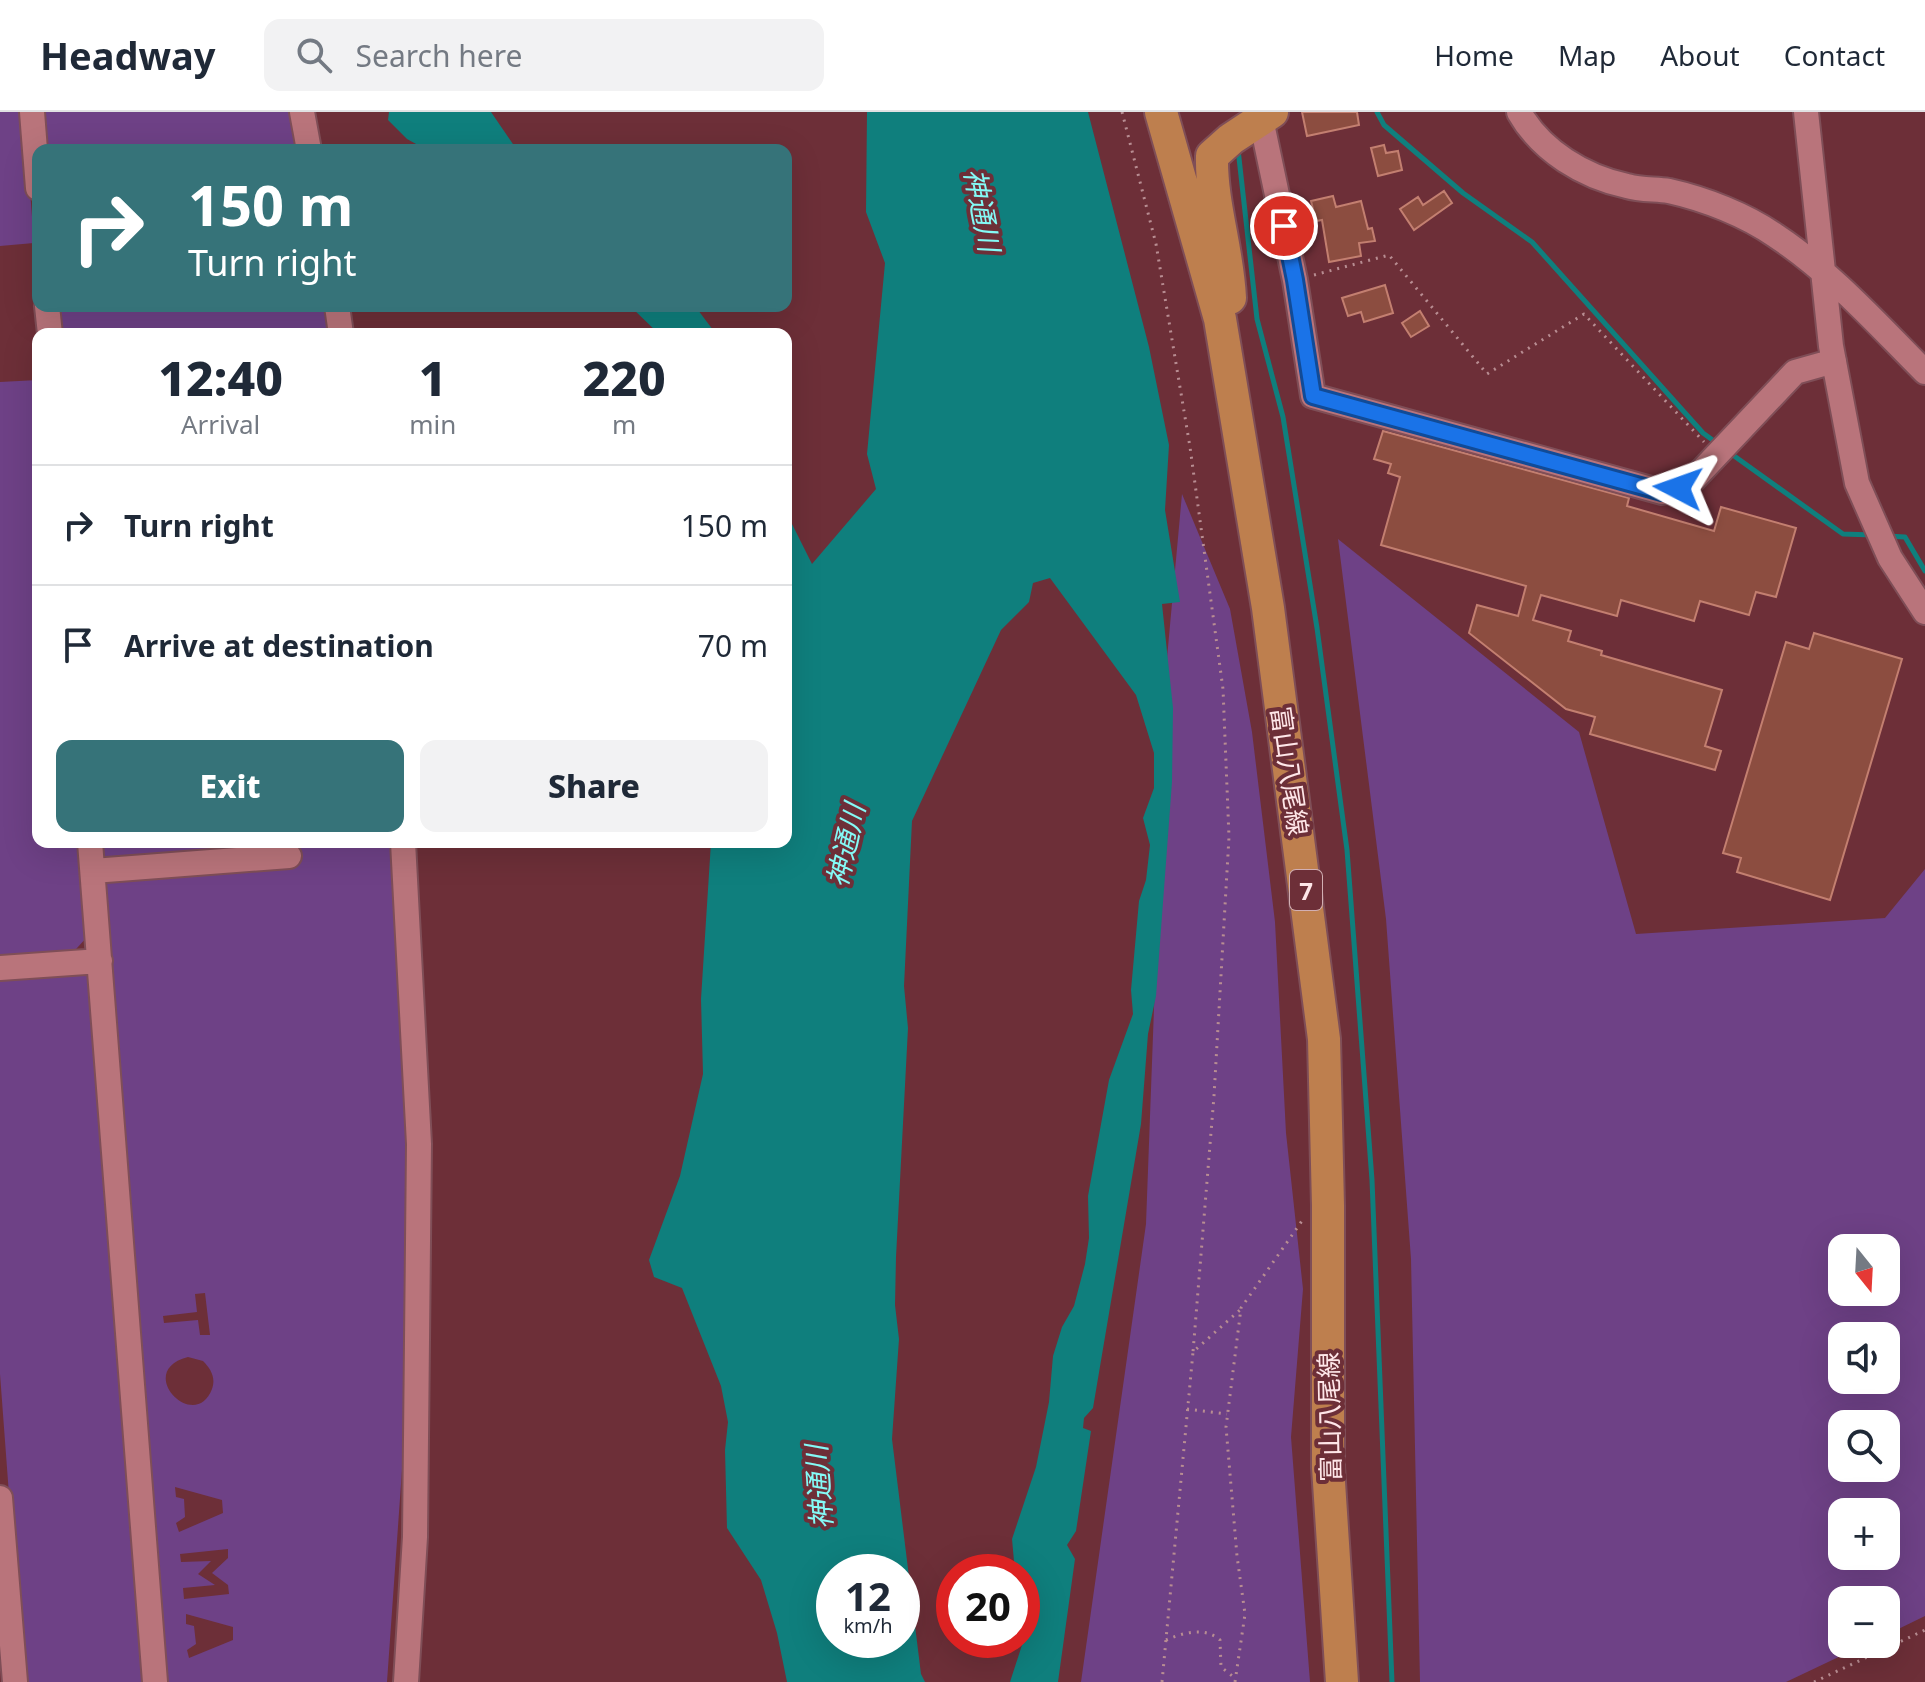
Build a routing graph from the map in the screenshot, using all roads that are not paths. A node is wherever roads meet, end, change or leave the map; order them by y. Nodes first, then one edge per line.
1 (32, 112) edge
2 (302, 112) edge
3 (1161, 112) edge
4 (1519, 112) edge
5 (1806, 112) edge
6 (1249, 127) edge
7 (35, 144) edge
8 (308, 144) edge
9 (1823, 273) junction
10 (1220, 319) junction
11 (1834, 361) junction
12 (1925, 372) edge
13 (1925, 612) edge
14 (91, 848) edge
15 (403, 848) edge
16 (289, 856) dead end
17 (93, 871) junction
18 (100, 961) junction
19 (0, 968) edge
20 (0, 1498) edge
21 (1338, 1623) junction
22 (15, 1682) edge
23 (155, 1682) edge
24 (406, 1682) edge
25 (1342, 1682) edge
26 (1358, 1682) edge

1 - 7 street
2 - 8 street
3 - 10 main road, 富山八尾線 / 7
4 - 9 street
5 - 9 street
6 - 10 main road
6 - 11 street
9 - 11 street
9 - 12 street
10 - 21 main road, 富山八尾線 / 7
11 - 13 street
14 - 17 street
15 - 24 street
16 - 17 street
17 - 18 street
18 - 19 street
18 - 23 street
20 - 22 street
21 - 25 main road, 富山八尾線 / 7
21 - 26 street

